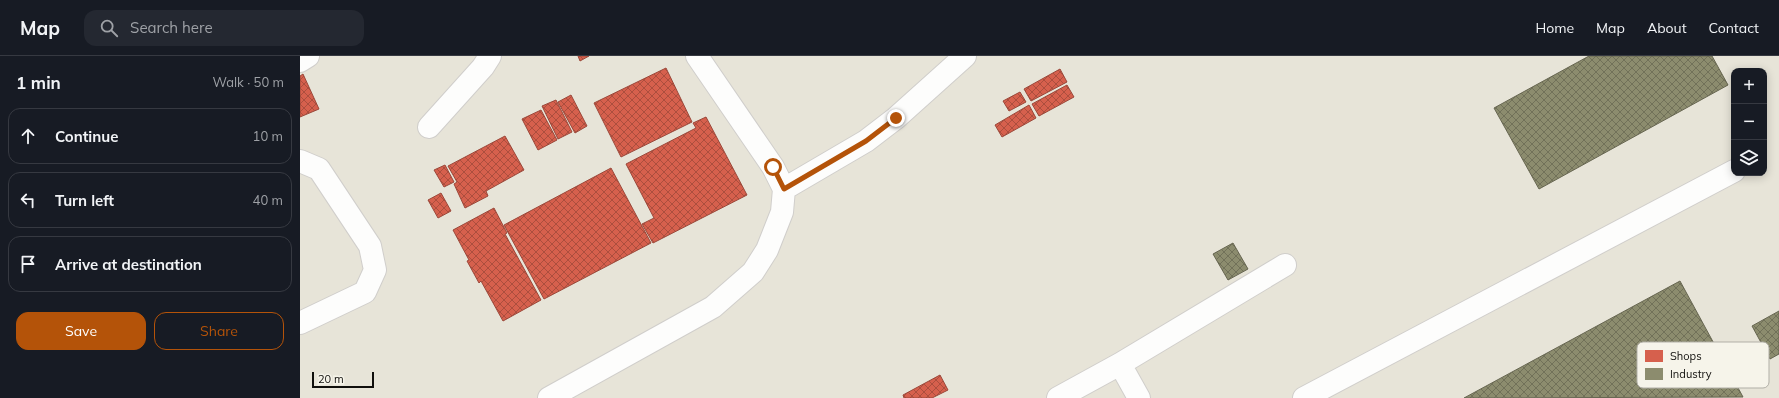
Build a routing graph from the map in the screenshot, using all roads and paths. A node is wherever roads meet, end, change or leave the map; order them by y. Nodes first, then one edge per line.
1 (308, 56) edge
2 (490, 56) edge
3 (697, 56) edge
4 (965, 56) edge
5 (300, 61) edge
6 (429, 127) dead end
7 (300, 162) edge
8 (1731, 174) edge
9 (784, 189) junction
10 (1285, 265) dead end
11 (300, 323) edge
12 (1120, 364) junction
13 (549, 398) edge
14 (1058, 398) edge
15 (1139, 398) edge
16 (1304, 398) edge

1 - 5 lane
2 - 6 lane
3 - 9 lane
4 - 9 lane
7 - 11 lane
8 - 16 lane
9 - 13 lane
10 - 12 lane
12 - 14 lane
12 - 15 lane

